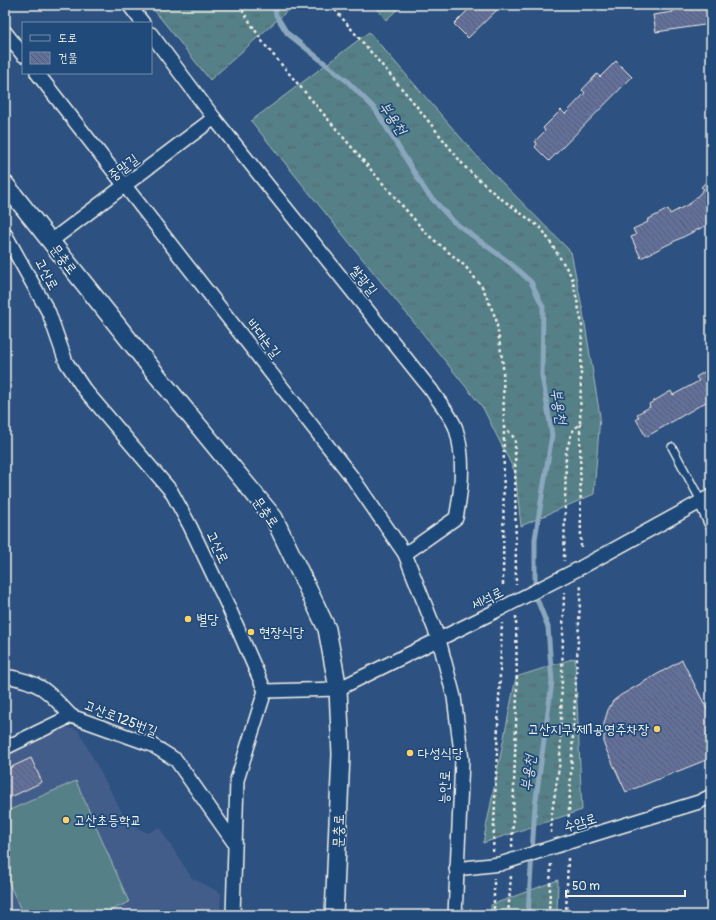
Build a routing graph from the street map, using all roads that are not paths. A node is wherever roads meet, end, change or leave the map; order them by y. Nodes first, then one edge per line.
1 (129, 5) edge
2 (142, 22) edge
3 (5, 32) edge
4 (152, 35) edge
5 (22, 54) edge
6 (38, 74) edge
7 (214, 118) junction
8 (5, 184) edge
9 (125, 186) junction
10 (5, 234) edge
11 (51, 241) junction
12 (672, 447) dead end
13 (706, 499) edge
14 (711, 523) edge
15 (405, 554) junction
16 (439, 640) junction
17 (5, 676) edge
18 (338, 689) junction
19 (266, 691) junction
20 (71, 716) junction
21 (5, 748) edge
22 (711, 796) edge
23 (235, 844) junction
24 (456, 869) junction
25 (233, 915) edge
26 (334, 915) edge
27 (455, 915) edge

1 - 2 street
3 - 5 street
4 - 7 street, 쌀광길
6 - 9 street, 바대논길
7 - 9 street, 중말길
7 - 15 street, 쌀광길
8 - 11 street, 문충로
9 - 11 street, 중말길
9 - 15 street, 바대논길
10 - 19 street, 고산로
11 - 18 street, 문충로
12 - 13 lane
13 - 14 street
13 - 16 street, 세석로, bridge
15 - 16 street, 바대논길
16 - 18 street, 세석로
16 - 24 street, 능안로
17 - 20 street
18 - 19 street, 세석로
18 - 26 street, 문충로
19 - 23 street
20 - 21 street, 고산로125번길
20 - 23 street, 고산로125번길
22 - 24 street, 수암로, bridge
23 - 25 street
24 - 27 street, 능안로

